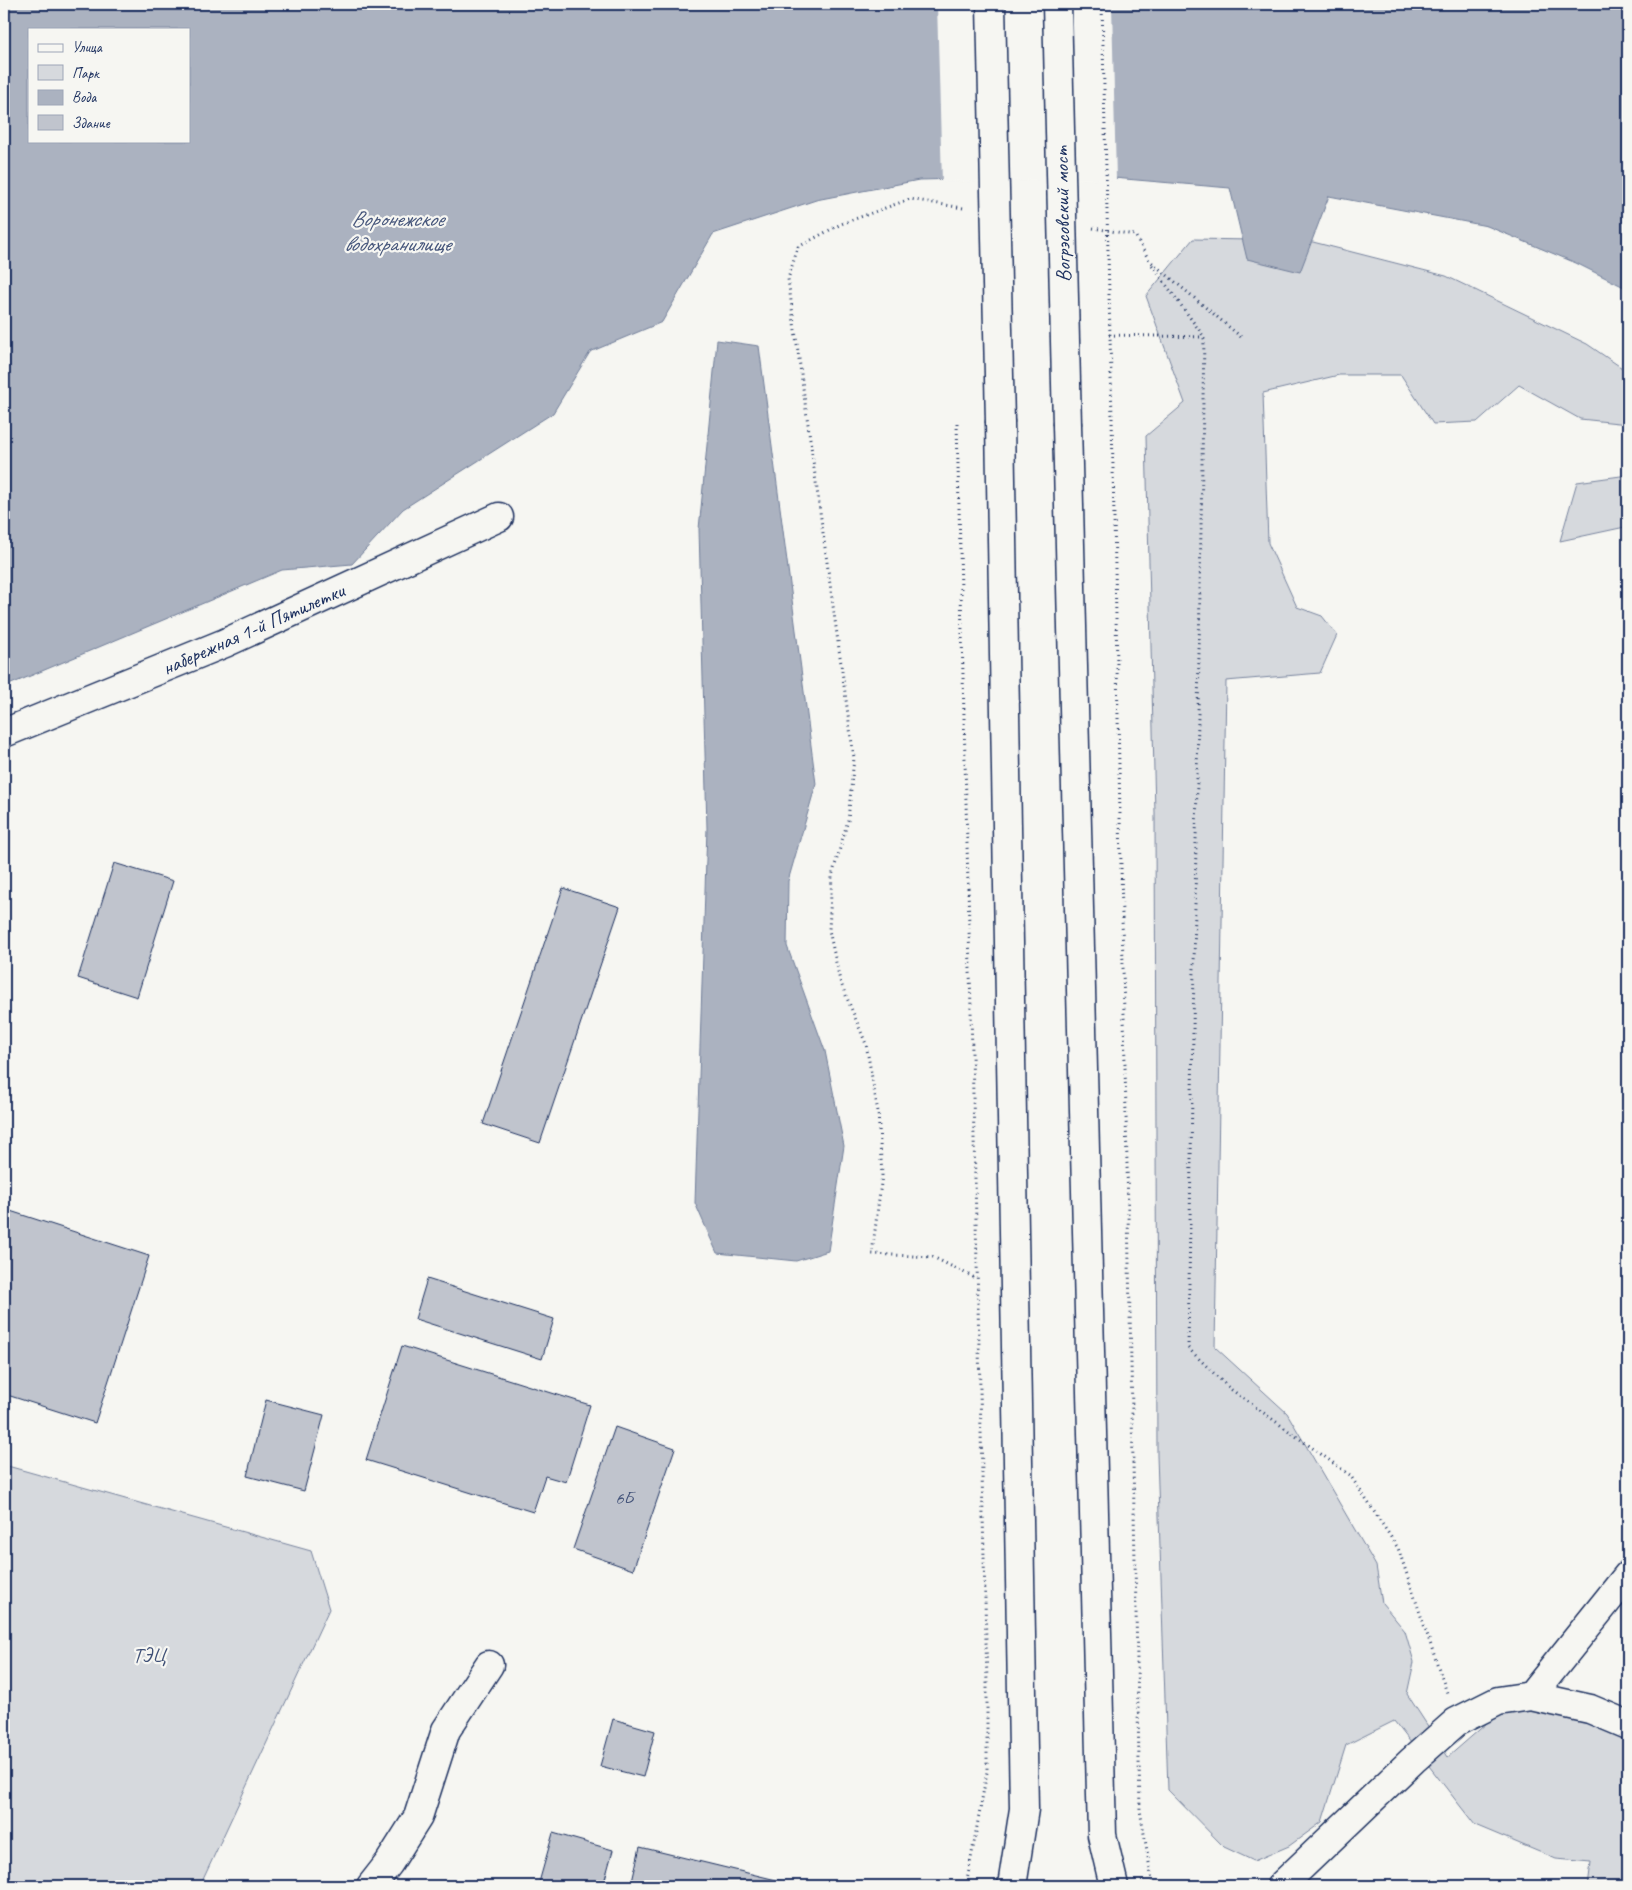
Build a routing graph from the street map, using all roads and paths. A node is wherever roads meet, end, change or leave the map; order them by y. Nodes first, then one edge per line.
1 (991, 4) edge
2 (1058, 4) edge
3 (1102, 4) edge
4 (969, 208) dead end
5 (1086, 227) dead end
6 (1149, 260) junction
7 (1109, 335) junction
8 (1204, 336) junction
9 (1241, 337) dead end
10 (957, 424) dead end
11 (499, 517) dead end
12 (4, 733) edge
13 (977, 1279) junction
14 (1628, 1575) edge
15 (489, 1664) dead end
16 (1531, 1696) junction
17 (1456, 1722) junction
18 (1628, 1725) edge
19 (371, 1886) edge
20 (966, 1886) edge
21 (1012, 1886) edge
22 (1114, 1886) edge
23 (1153, 1886) edge
24 (1281, 1886) edge

1 - 21 main road, bridge
2 - 22 main road, Вогрэсовский мост, bridge
3 - 7 path, bridge
4 - 13 path
5 - 6 path
6 - 8 path
6 - 9 path
7 - 8 path
7 - 23 path, bridge
8 - 17 path
10 - 13 path
11 - 12 main road, набережная 1-й Пятилетки
13 - 20 path
14 - 16 main road
15 - 19 main road
16 - 17 main road
16 - 18 main road
17 - 24 main road

